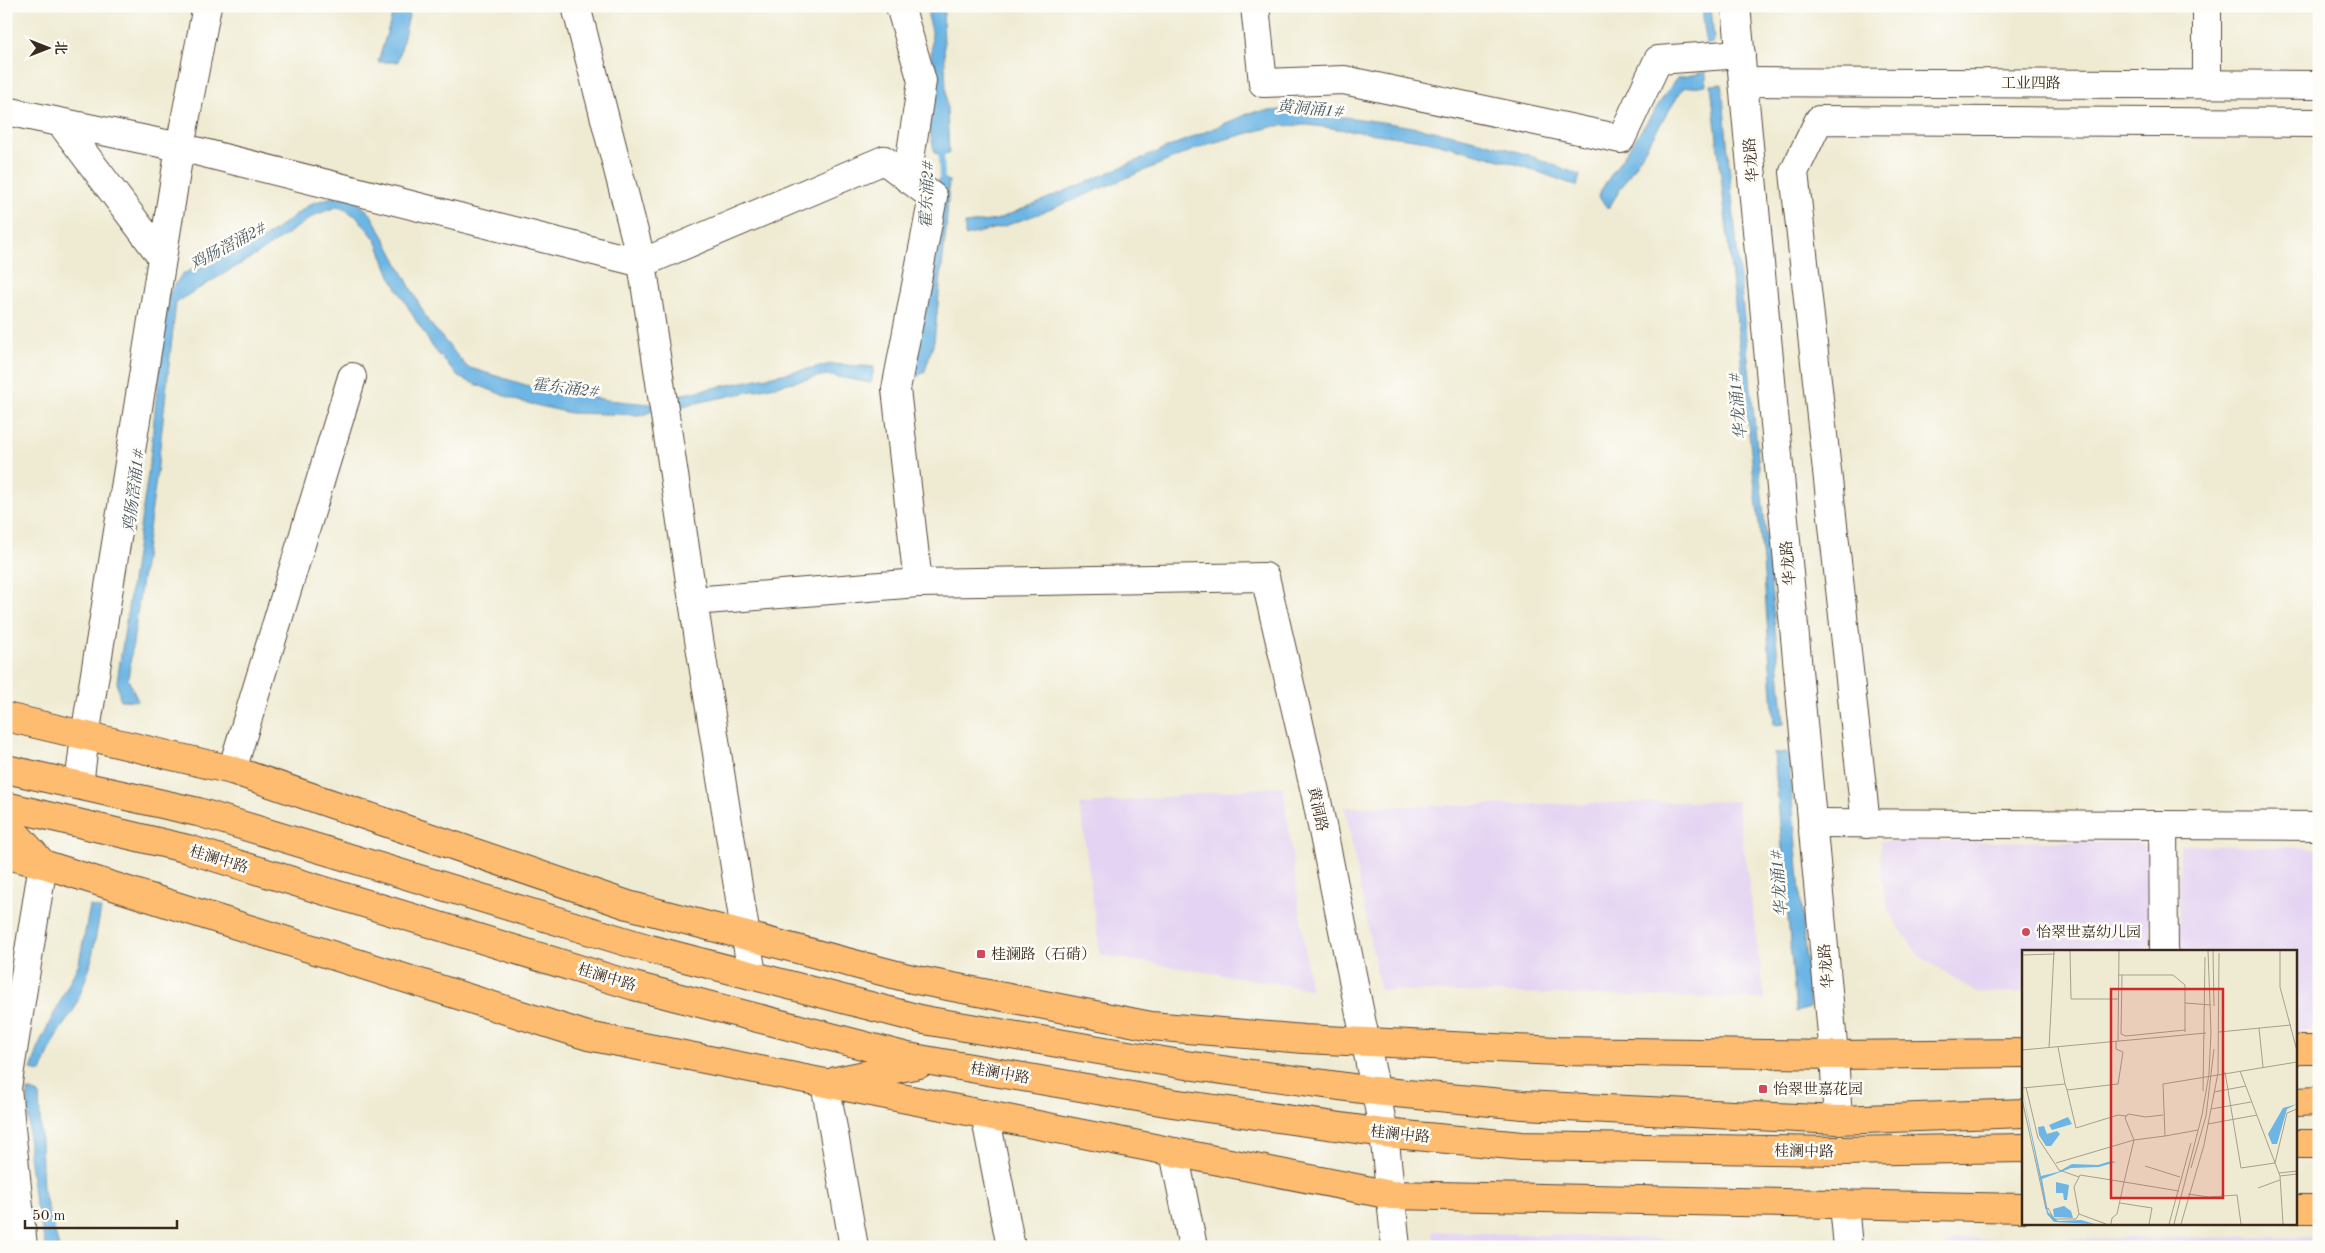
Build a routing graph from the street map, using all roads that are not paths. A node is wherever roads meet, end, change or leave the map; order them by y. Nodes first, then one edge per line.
1 (207, 6) edge
2 (576, 6) edge
3 (900, 6) edge
4 (1255, 6) edge
5 (1736, 6) edge
6 (2207, 6) edge
7 (1741, 54) junction
8 (1744, 82) junction
9 (2198, 84) junction
10 (2256, 85) junction
11 (2319, 85) edge
12 (6, 111) edge
13 (61, 122) junction
14 (2186, 122) junction
15 (2256, 122) junction
16 (2319, 123) edge
17 (180, 147) junction
18 (907, 178) junction
19 (1804, 253) junction
20 (1760, 256) junction
21 (162, 258) junction
22 (642, 263) junction
23 (352, 377) dead end
24 (918, 583) junction
25 (692, 601) junction
26 (6, 717) edge
27 (85, 736) junction
28 (6, 768) edge
29 (232, 770) junction
30 (79, 785) junction
31 (6, 806) edge
32 (1812, 823) junction
33 (6, 824) edge
34 (1866, 824) junction
35 (2163, 825) junction
36 (2319, 826) edge
37 (6, 855) edge
38 (43, 864) junction
39 (745, 935) junction
40 (2164, 950) edge
41 (752, 976) junction
42 (1366, 1042) junction
43 (2298, 1050) edge
44 (2319, 1050) edge
45 (2022, 1053) edge
46 (1834, 1055) junction
47 (931, 1061) junction
48 (825, 1083) junction
49 (1375, 1091) junction
50 (2319, 1101) edge
51 (2298, 1102) edge
52 (2022, 1113) edge
53 (985, 1114) junction
54 (1838, 1120) junction
55 (1384, 1133) junction
56 (2298, 1144) edge
57 (2319, 1144) edge
58 (2022, 1148) edge
59 (1174, 1152) junction
60 (1391, 1195) junction
61 (1844, 1205) junction
62 (2022, 1208) edge
63 (2298, 1209) edge
64 (2319, 1209) edge
65 (23, 1247) edge
66 (854, 1247) edge
67 (1011, 1247) edge
68 (1193, 1247) edge
69 (1396, 1247) edge
70 (1848, 1247) edge

1 - 17 street
2 - 22 street
3 - 18 street
4 - 7 street
5 - 7 street, 华龙路
6 - 9 street
7 - 8 street, 华龙路
8 - 9 street, 工业四路
8 - 20 street, 华龙路
9 - 10 street, 工业四路
9 - 14 street
10 - 11 street, 工业四路
10 - 15 street
12 - 13 street
13 - 17 street
13 - 21 street
14 - 15 street
14 - 19 street
15 - 16 street
17 - 21 street
17 - 22 street
18 - 22 street
18 - 24 street
19 - 20 street
19 - 34 street
20 - 32 street, 华龙路
21 - 27 street
22 - 25 street
23 - 29 street
24 - 25 street
24 - 42 street, 黄洞路
25 - 39 street
26 - 27 main road
27 - 29 main road
27 - 30 street
28 - 30 main road
29 - 39 main road
30 - 41 main road
31 - 47 main road, 桂澜中路
32 - 34 street
32 - 46 street, 华龙路
33 - 38 main road
34 - 35 street
35 - 36 street
35 - 40 street
37 - 38 main road
38 - 48 main road
38 - 65 street
39 - 41 street
39 - 42 main road
41 - 49 main road
42 - 46 main road
42 - 49 street, 黄洞路
43 - 44 main road
45 - 46 main road
46 - 54 street, 华龙路
47 - 48 main road
47 - 55 main road, 桂澜中路
48 - 53 main road
48 - 66 street
49 - 54 main road
49 - 55 street, 黄洞路
50 - 51 main road
52 - 54 main road
53 - 59 main road
53 - 67 street
55 - 58 main road, 桂澜中路
55 - 60 street, 黄洞路
56 - 57 main road
59 - 60 main road
59 - 68 street
60 - 61 main road
60 - 69 street, 黄洞路
61 - 62 main road
61 - 70 street
63 - 64 main road

